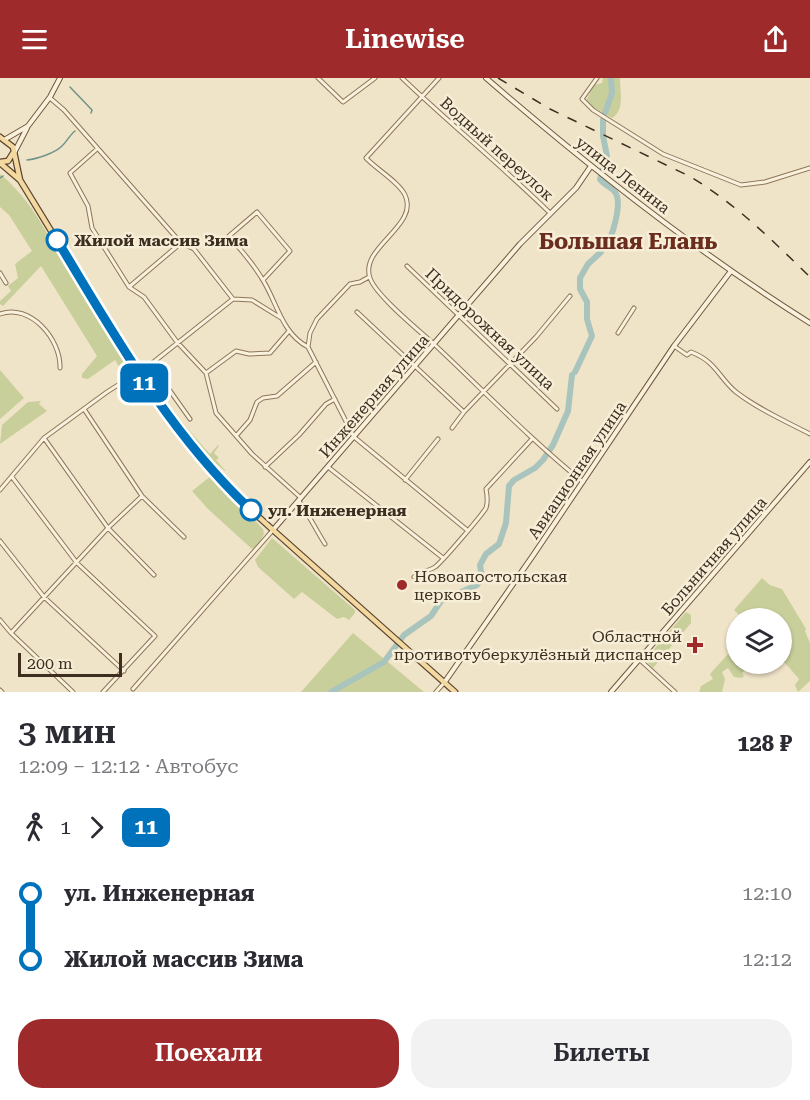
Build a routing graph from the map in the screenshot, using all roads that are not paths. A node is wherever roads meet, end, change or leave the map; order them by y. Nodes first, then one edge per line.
1 (60, 78) edge
2 (318, 78) edge
3 (375, 78) edge
4 (402, 78) edge
5 (439, 78) edge
6 (486, 78) edge
7 (597, 78) edge
8 (50, 97) junction
9 (422, 97) junction
10 (28, 126) junction
11 (1, 139) edge
12 (97, 149) junction
13 (13, 153) junction
14 (0, 163) edge
15 (810, 163) edge
16 (591, 166) junction
17 (809, 168) edge
18 (20, 180) junction
19 (550, 213) junction
20 (181, 243) junction
21 (407, 266) dead end
22 (731, 271) junction
23 (0, 273) edge
24 (369, 277) junction
25 (263, 280) junction
26 (6, 282) dead end
27 (129, 287) junction
28 (570, 296) dead end
29 (233, 299) junction
30 (634, 308) dead end
31 (357, 312) dead end
32 (0, 314) edge
33 (459, 315) junction
34 (281, 318) junction
35 (810, 323) edge
36 (289, 331) junction
37 (618, 333) dead end
38 (177, 342) junction
39 (434, 345) junction
40 (675, 346) junction
41 (308, 347) junction
42 (316, 362) junction
43 (510, 363) junction
44 (151, 364) junction
45 (414, 367) junction
46 (60, 368) dead end
47 (138, 373) junction
48 (206, 374) junction
49 (484, 392) junction
50 (335, 399) junction
51 (84, 409) junction
52 (557, 409) dead end
53 (464, 412) junction
54 (190, 418) dead end
55 (452, 428) dead end
56 (810, 434) edge
57 (236, 436) junction
58 (354, 437) junction
59 (44, 438) junction
60 (438, 439) dead end
61 (532, 439) junction
62 (810, 462) edge
63 (265, 466) junction
64 (328, 467) junction
65 (12, 477) junction
66 (405, 480) junction
67 (583, 482) junction
68 (0, 490) edge
69 (142, 496) junction
70 (300, 499) junction
71 (108, 528) junction
72 (273, 530) junction
73 (467, 530) junction
74 (184, 537) dead end
75 (0, 541) edge
76 (325, 544) dead end
77 (443, 558) junction
78 (77, 563) junction
79 (154, 575) dead end
80 (414, 578) dead end
81 (44, 597) junction
82 (0, 620) edge
83 (11, 633) junction
84 (640, 660) junction
85 (124, 671) junction
86 (444, 682) junction
87 (133, 689) dead end
88 (73, 692) edge
89 (103, 692) edge
90 (436, 692) edge
91 (455, 692) edge
92 (611, 692) edge
93 (675, 692) edge

1 - 8 street
2 - 3 street
4 - 9 street, Водный переулок
5 - 9 street
6 - 16 street, улица Ленина
7 - 17 street
8 - 10 street
8 - 12 street
9 - 19 street, Водный переулок
9 - 24 street
10 - 11 street
10 - 13 street
11 - 13 main road
12 - 20 street
12 - 27 street
13 - 14 main road
13 - 18 main road
14 - 18 main road
15 - 17 street
16 - 19 street, Инженерная улица
16 - 22 street, улица Ленина
18 - 47 main road
19 - 33 street, Инженерная улица
20 - 27 street
20 - 29 street
21 - 33 street, Придорожная улица
22 - 35 street, улица Ленина
22 - 40 street, Авиационная улица
23 - 26 street
24 - 39 street
24 - 41 street
25 - 25 street
25 - 34 street
27 - 38 street
28 - 43 street
29 - 34 street
29 - 38 street
30 - 37 street
31 - 45 street
32 - 46 street
33 - 39 street, Инженерная улица
33 - 43 street, Придорожная улица
34 - 36 street
36 - 41 street
36 - 48 street
38 - 44 street
38 - 48 street
39 - 45 street, Инженерная улица
39 - 49 street
40 - 56 street
40 - 67 street, Авиационная улица
41 - 42 street
42 - 50 street
42 - 57 street
43 - 49 street
43 - 52 street, Придорожная улица
44 - 47 street
44 - 54 street
45 - 53 street
45 - 58 street, Инженерная улица
47 - 51 street
47 - 72 main road
48 - 57 street
49 - 53 street
49 - 61 street
50 - 58 street
50 - 63 street
51 - 59 street
51 - 69 street
53 - 55 street
57 - 63 street
58 - 64 street, Инженерная улица
58 - 66 street
59 - 65 street
59 - 71 street
60 - 66 street
61 - 67 street
61 - 73 street
62 - 84 street, Больничная улица
63 - 70 street
64 - 70 street, Инженерная улица
64 - 77 street
65 - 68 street
65 - 78 street
66 - 73 street
67 - 86 street, Авиационная улица
69 - 71 street
69 - 74 street
70 - 72 street, Инженерная улица
70 - 76 street
71 - 78 street
71 - 79 street
72 - 86 main road
72 - 87 street, Инженерная улица
73 - 77 street
75 - 81 street
77 - 80 street
78 - 81 street
78 - 85 street
81 - 83 street
81 - 85 street
82 - 83 street
83 - 88 street
84 - 92 street, Больничная улица
84 - 93 street
85 - 89 street
86 - 90 street
86 - 91 main road

